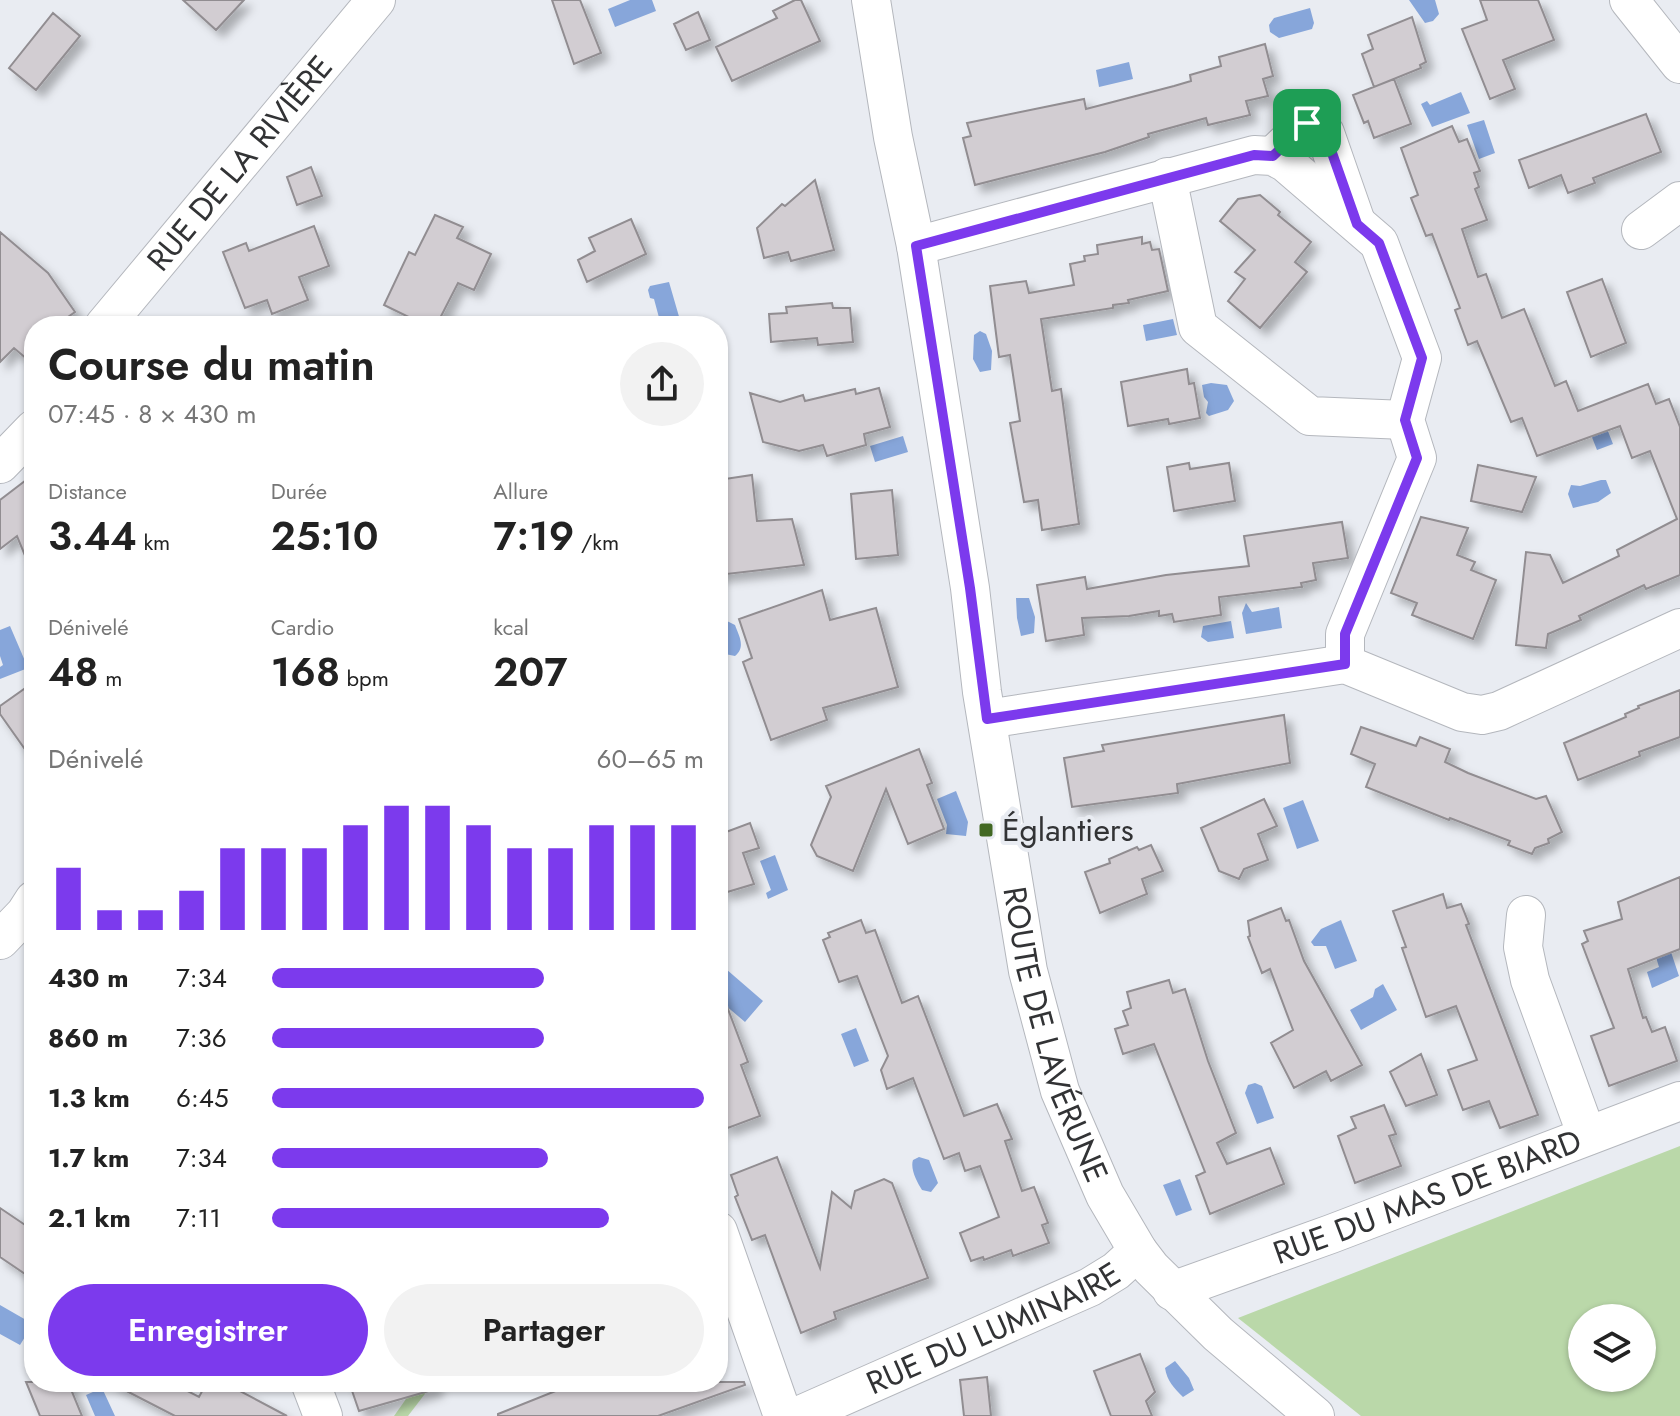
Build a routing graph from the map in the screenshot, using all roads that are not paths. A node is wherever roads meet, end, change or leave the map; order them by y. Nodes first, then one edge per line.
1 (376, 0) edge
2 (871, 0) edge
3 (1629, 0) edge
4 (1680, 64) edge
5 (1167, 177) junction
6 (1680, 201) edge
7 (1641, 230) dead end
8 (916, 246) junction
9 (112, 316) edge
10 (1405, 420) junction
11 (24, 424) edge
12 (0, 428) edge
13 (24, 439) edge
14 (0, 464) edge
15 (1680, 628) edge
16 (1345, 664) junction
17 (987, 719) junction
18 (24, 912) edge
19 (1526, 915) dead end
20 (0, 940) edge
21 (1680, 1101) edge
22 (1587, 1136) junction
23 (1138, 1251) junction
24 (728, 1259) edge
25 (1172, 1291) junction
26 (314, 1392) edge
27 (323, 1416) edge
28 (783, 1416) edge
29 (798, 1416) edge
30 (1315, 1416) edge

1 - 9 street, RUE DE LA RIVIÈRE
2 - 8 street, ROUTE DE LAVÉRUNE
3 - 4 street
5 - 8 street
5 - 10 street
5 - 10 street
6 - 7 street
8 - 17 street, ROUTE DE LAVÉRUNE
10 - 16 street
11 - 12 street
13 - 14 street
15 - 16 street
16 - 17 street
17 - 23 street, ROUTE DE LAVÉRUNE
18 - 20 street
19 - 22 street
21 - 22 street, RUE DU MAS DE BIARD
22 - 25 street, RUE DU MAS DE BIARD
23 - 25 street, ROUTE DE LAVÉRUNE
23 - 29 street, RUE DU LUMINAIRE
24 - 28 street
25 - 30 street, ROUTE DE LAVÉRUNE
26 - 27 street

